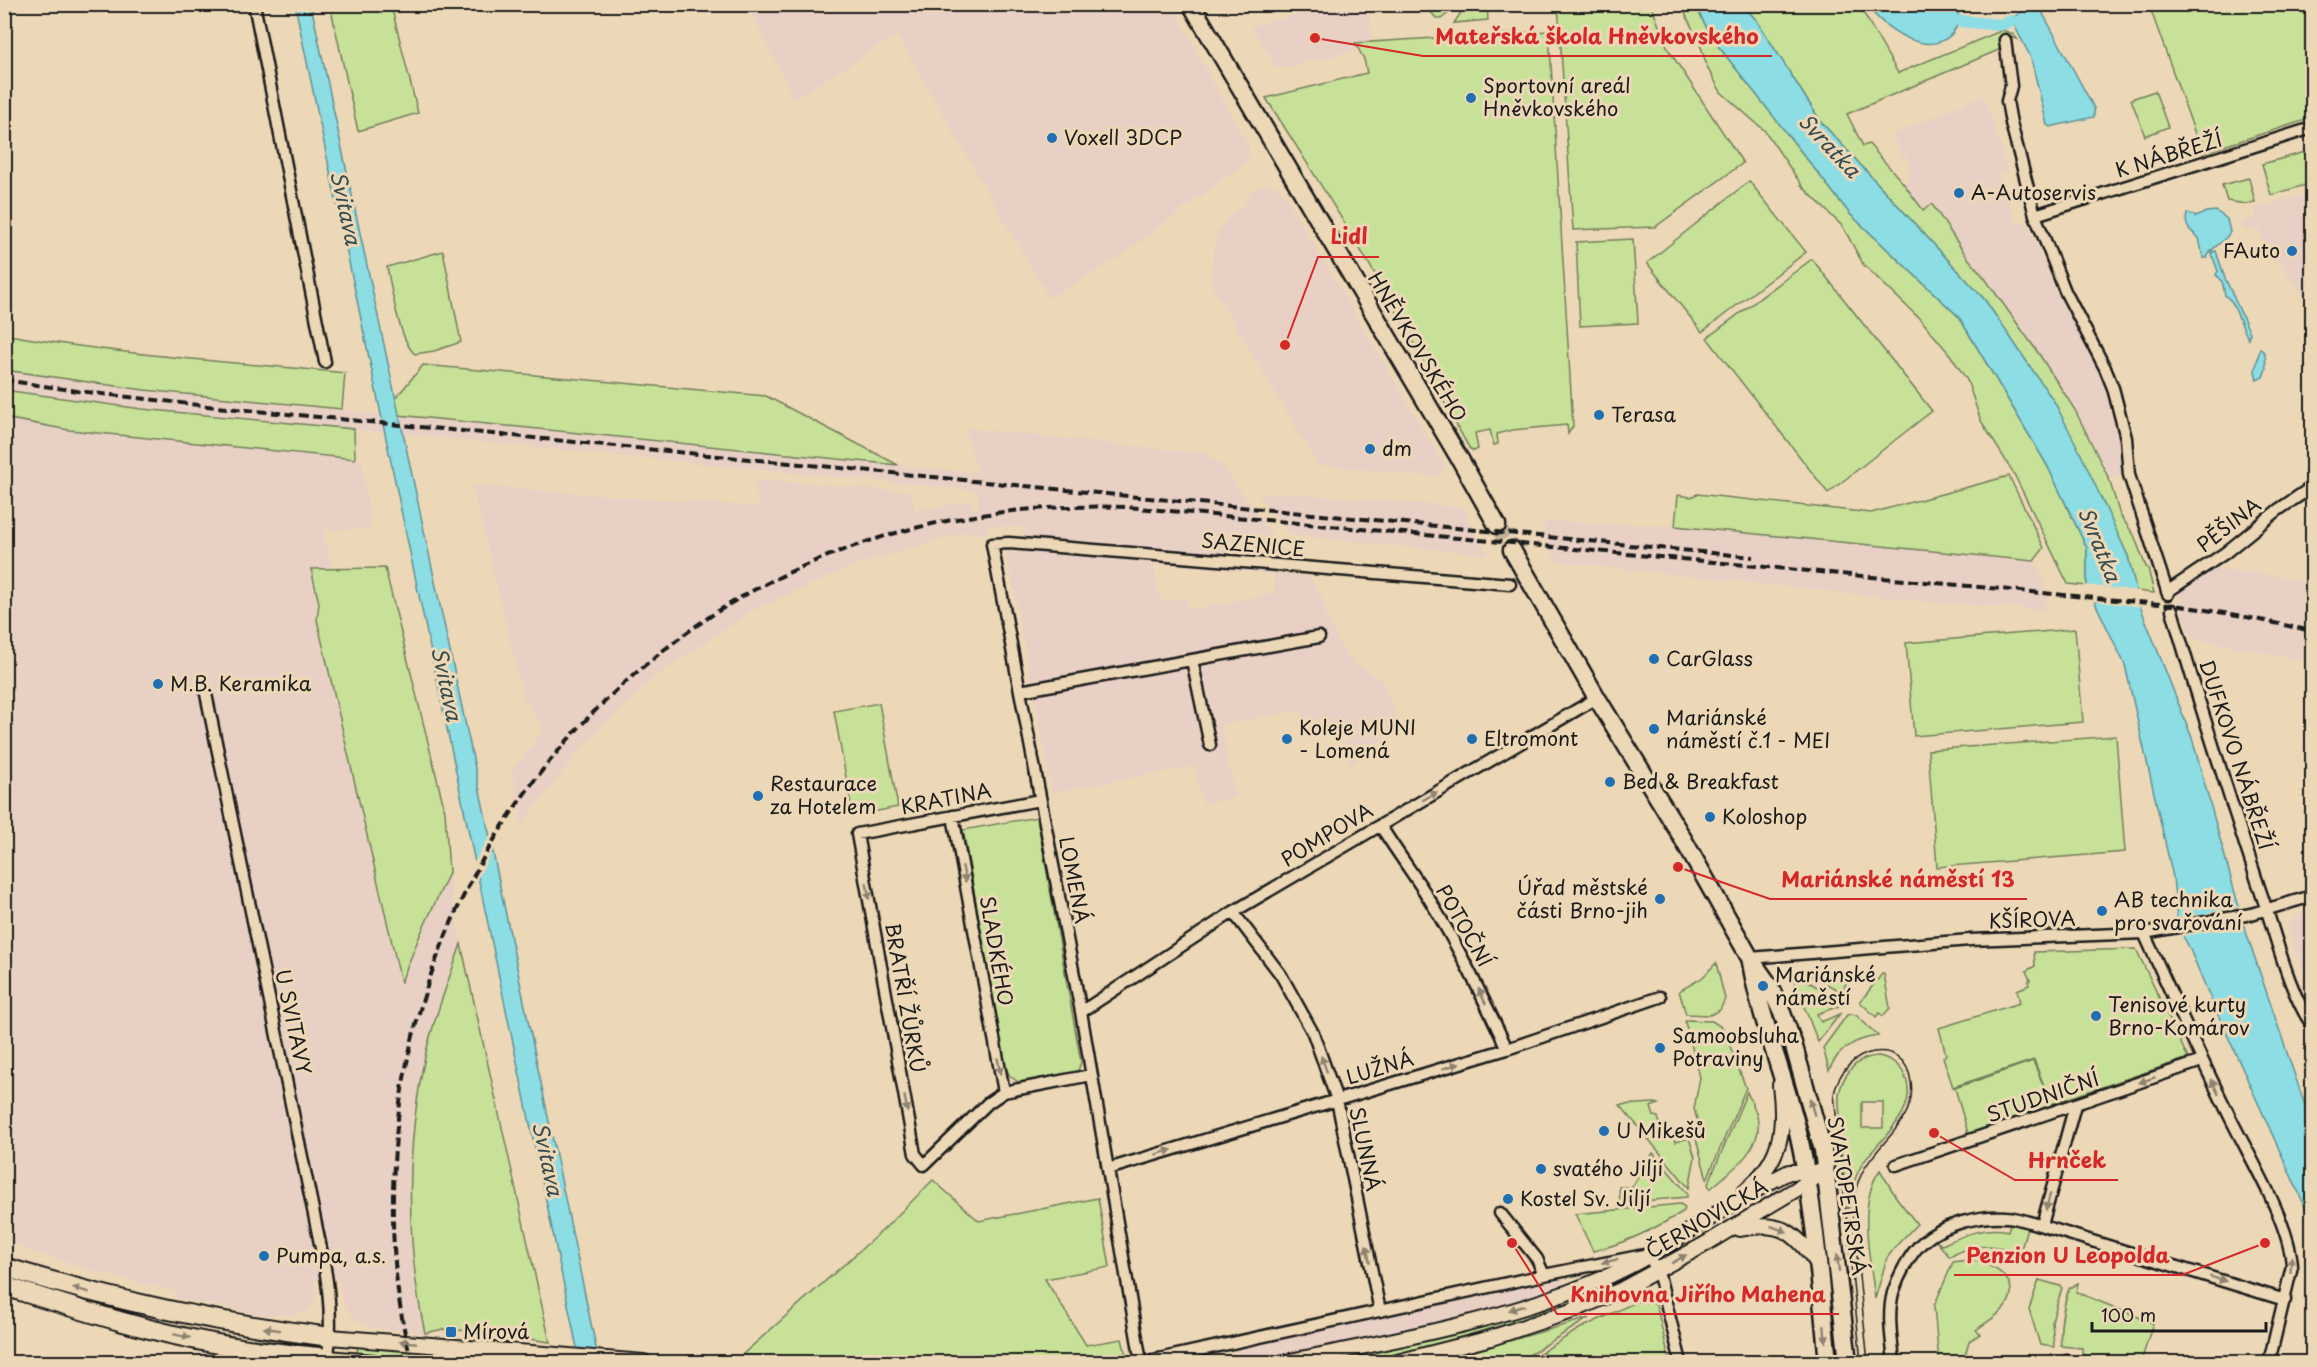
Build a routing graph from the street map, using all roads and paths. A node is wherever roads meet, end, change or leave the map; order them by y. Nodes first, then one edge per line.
1 (254, 4) edge
2 (1191, 4) edge
3 (2006, 40) dead end
4 (2313, 128) edge
5 (2035, 215) junction
6 (325, 362) dead end
7 (2313, 487) edge
8 (1497, 525) tunnel mouth
9 (992, 544) joint
10 (1512, 550) tunnel mouth
11 (1510, 584) dead end
12 (2172, 610) dead end
13 (1319, 637) dead end
14 (1192, 660) junction
15 (1020, 691) junction
16 (206, 694) dead end
17 (1597, 698) junction
18 (1210, 745) dead end
19 (1040, 800) junction
20 (953, 816) junction
21 (1380, 825) junction
22 (857, 834) joint
23 (2313, 896) edge
24 (2267, 910) junction
25 (1233, 912) junction
26 (2144, 933) junction
27 (1750, 958) junction
28 (1660, 997) dead end
29 (1081, 1012) junction
30 (2313, 1025) edge
31 (1507, 1049) junction
32 (1775, 1050) junction
33 (2202, 1061) junction
34 (1091, 1075) junction
35 (1004, 1092) junction
36 (1337, 1100) junction
37 (2075, 1105) junction
38 (1896, 1165) dead end
39 (1108, 1169) junction
40 (1817, 1174) junction
41 (1500, 1213) dead end
42 (1712, 1218) junction
43 (2042, 1225) junction
44 (1726, 1232) junction
45 (1649, 1254) junction
46 (1818, 1264) junction
47 (4, 1267) edge
48 (1657, 1272) junction
49 (1544, 1275) junction
50 (4, 1286) edge
51 (2284, 1300) junction
52 (1380, 1311) junction
53 (330, 1336) junction
54 (328, 1358) junction
55 (374, 1362) edge
56 (644, 1362) edge
57 (1143, 1362) edge
58 (1286, 1362) edge
59 (1397, 1362) edge
60 (1681, 1362) edge
61 (1828, 1362) edge
62 (1848, 1362) edge
63 (1894, 1362) edge
64 (2270, 1362) edge

1 - 6 street
2 - 8 main road, HNĚVKOVSKÉHO
3 - 5 street
4 - 5 street, K NÁBŘEŽÍ
5 - 7 street, PĚŠINA
9 - 11 street, SAZENICE
9 - 15 street, LOMENÁ
10 - 17 main road
12 - 24 street, DUFKOVO NÁBŘEŽÍ
13 - 14 street
14 - 15 street
14 - 18 street
15 - 19 street, LOMENÁ
16 - 53 street, U SVITAVY
21 -> 17 street, POMPOVA
17 - 27 main road
19 - 20 street, KRATINA
19 - 29 street, LOMENÁ
20 - 22 street, KRATINA
20 -> 35 street, SLADKÉHO
21 - 25 street, POMPOVA
31 -> 21 street, POTOČNÍ
22 -> 35 street, BRATŘÍ ŽŮRKŮ
23 - 24 street, KŠÍROVA
24 - 26 street, KŠÍROVA
24 - 30 street, DUFKOVO NÁBŘEŽÍ
25 - 29 street, POMPOVA
36 -> 25 street, SLUNNÁ
26 - 27 street, KŠÍROVA
26 - 33 street
27 - 32 main road, SVATOPETRSKÁ
40 -> 27 main road, SVATOPETRSKÁ
28 - 31 street, LUŽNÁ
29 - 34 street, LOMENÁ
36 -> 31 street, LUŽNÁ
32 - 40 main road, SVATOPETRSKÁ
32 - 42 main road
33 -> 37 street, STUDNIČNÍ
51 -> 33 street
34 - 35 street
34 - 39 street, LOMENÁ
39 -> 36 street, LUŽNÁ
52 -> 36 street, SLUNNÁ
37 - 38 street, STUDNIČNÍ
37 -> 43 street
39 - 57 street, LOMENÁ
40 - 42 main road
40 - 44 main road, ČERNOVICKÁ
40 - 46 main road, SVATOPETRSKÁ
62 -> 40 main road, SVATOPETRSKÁ
41 - 49 street
42 - 45 main road, ČERNOVICKÁ
43 -> 51 street
43 - 63 street
44 -> 46 main road
48 -> 44 main road, ČERNOVICKÁ
45 - 48 street
45 -> 49 street, ČERNOVICKÁ
45 -> 58 main road, ČERNOVICKÁ
46 -> 61 main road, SVATOPETRSKÁ
53 -> 47 highway
48 - 59 main road, ČERNOVICKÁ
48 - 60 street
49 - 52 street, ČERNOVICKÁ
50 -> 54 highway
51 - 64 street
52 - 57 street, ČERNOVICKÁ
53 - 54 street, U SVITAVY
56 -> 53 main road
54 - 55 main road

